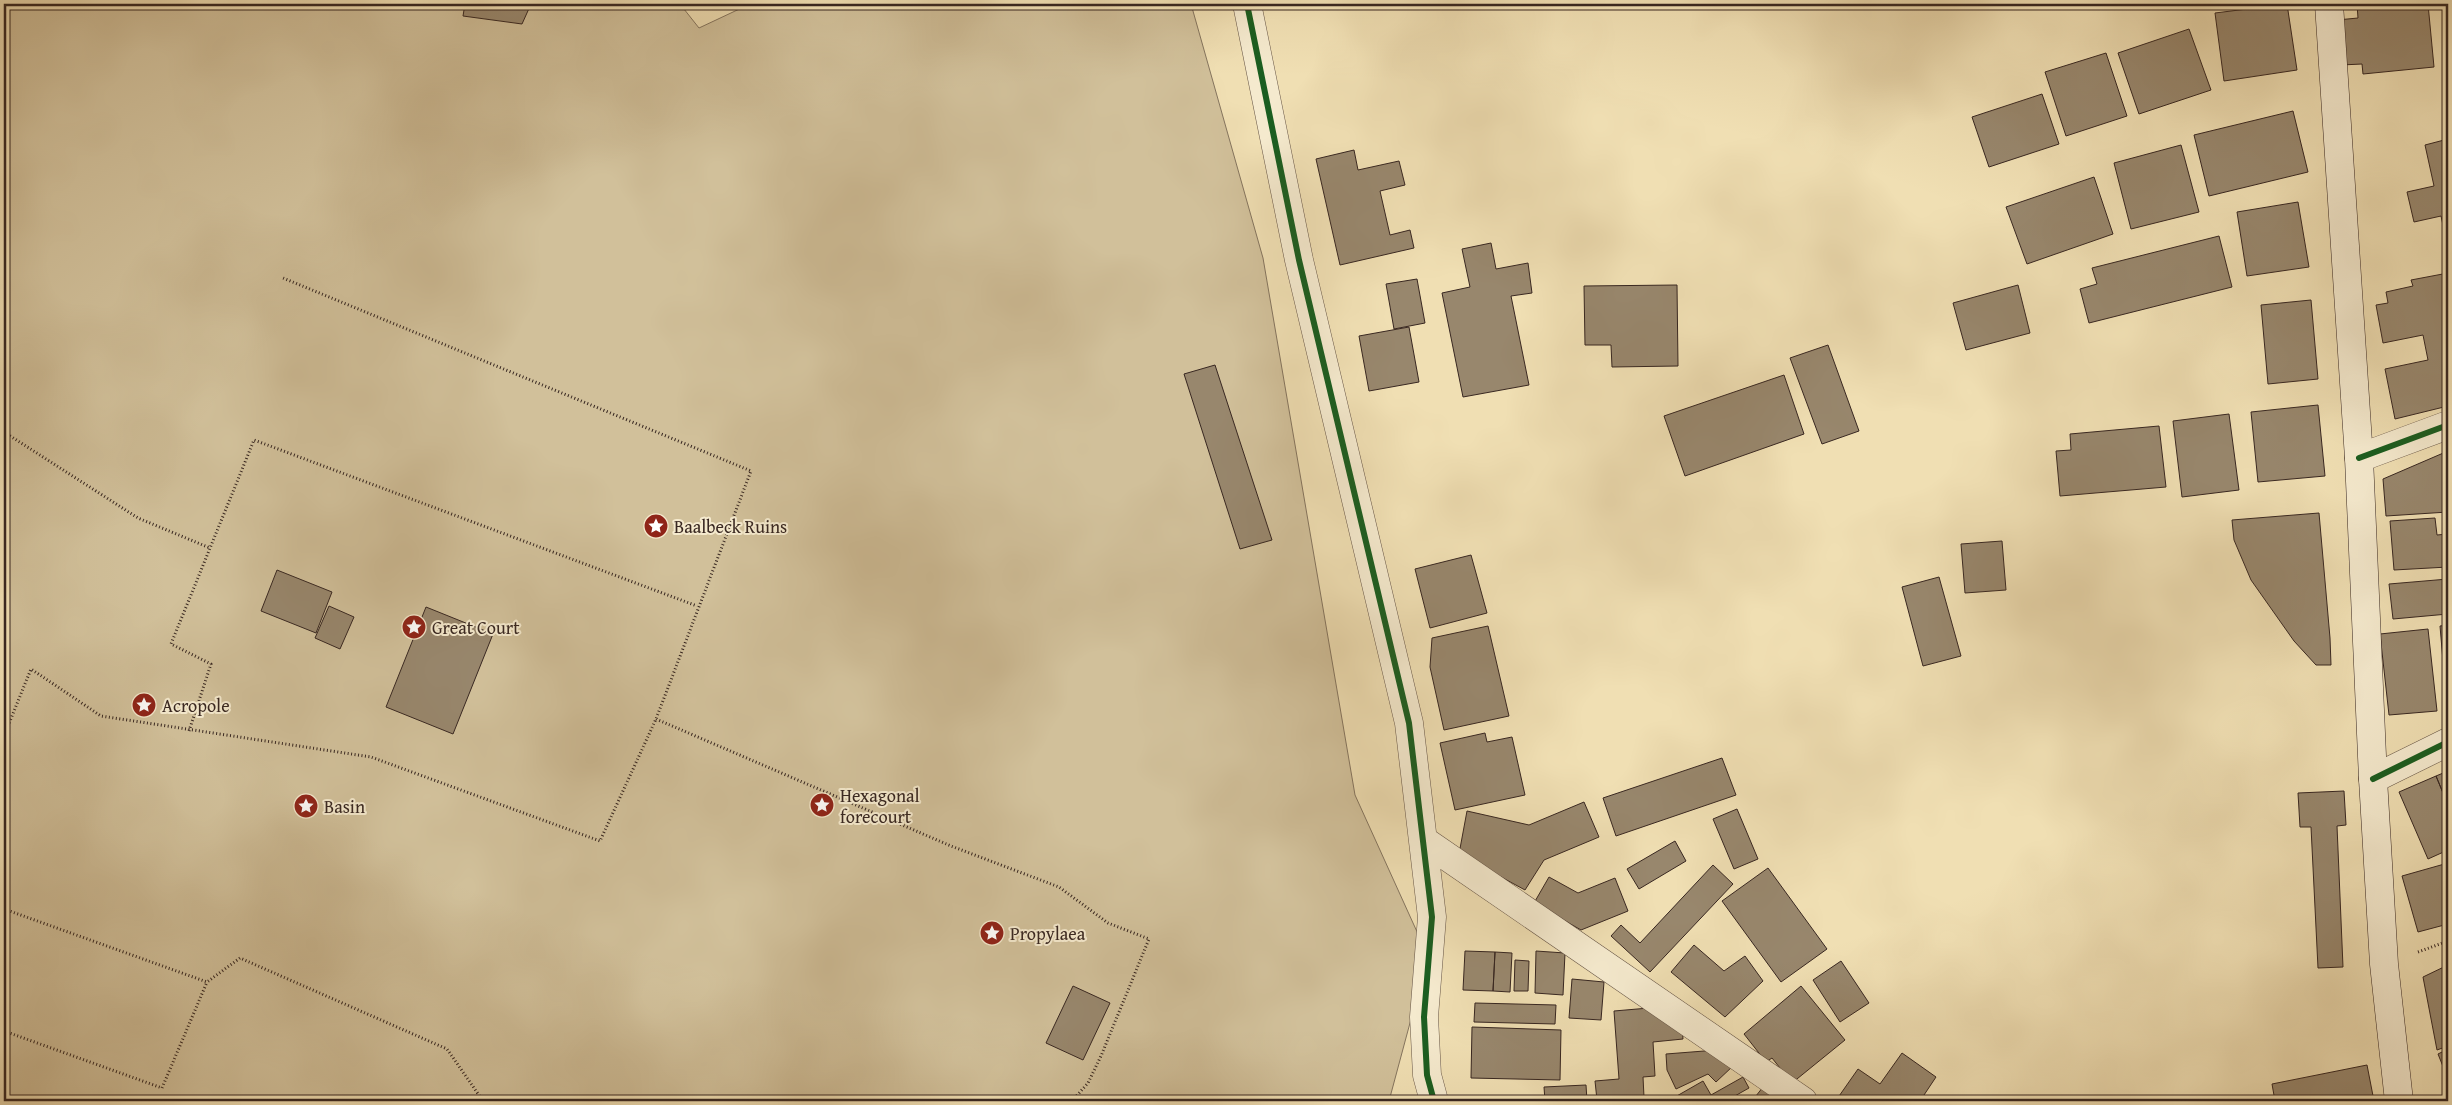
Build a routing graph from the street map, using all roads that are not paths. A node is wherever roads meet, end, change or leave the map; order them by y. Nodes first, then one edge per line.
1 (1247, 4) edge
2 (2329, 4) edge
3 (2448, 425) edge
4 (2359, 458) junction
5 (2448, 742) edge
6 (2372, 779) junction
7 (1423, 840) junction
8 (1434, 1101) edge
9 (1803, 1101) edge
10 (2399, 1101) edge

1 - 7 street
2 - 4 street
3 - 4 street
4 - 6 street
5 - 6 street
6 - 10 street
7 - 8 street
7 - 9 street

